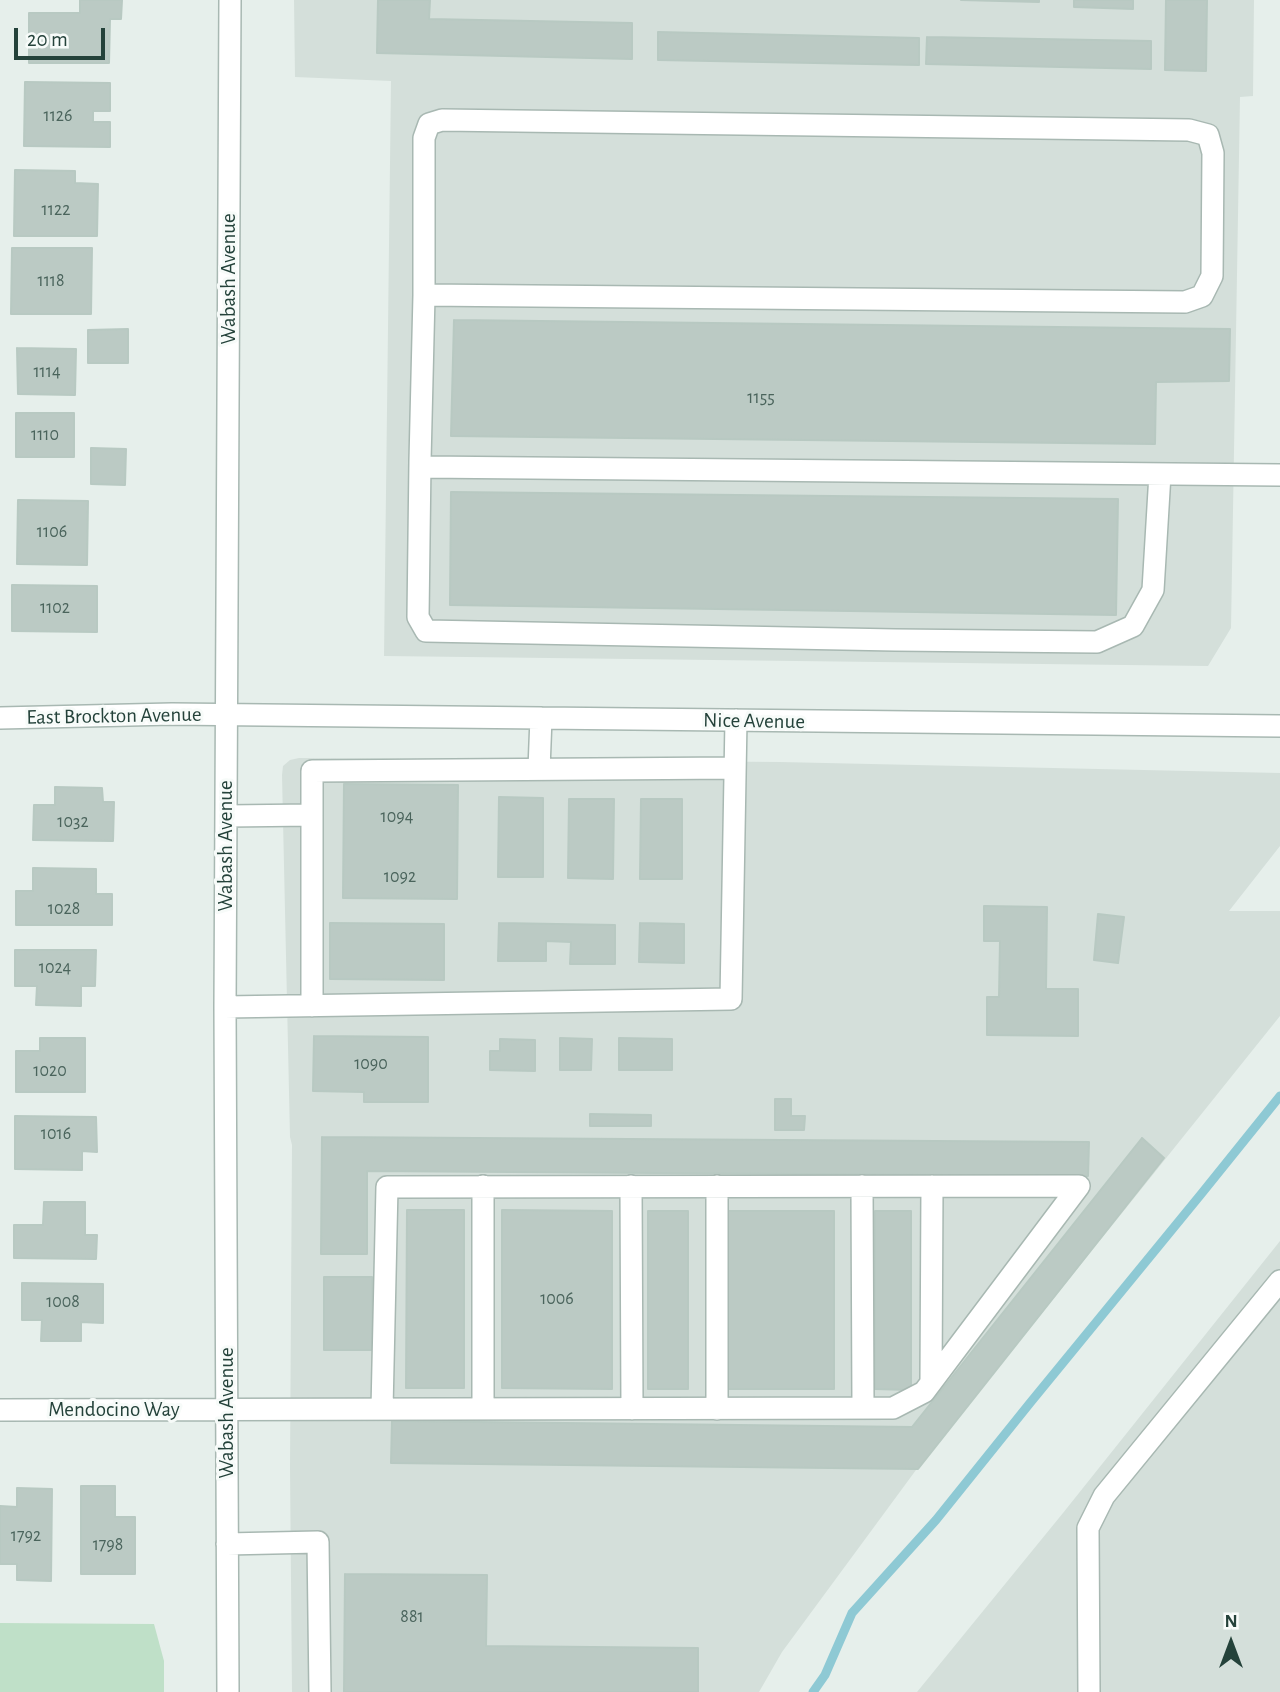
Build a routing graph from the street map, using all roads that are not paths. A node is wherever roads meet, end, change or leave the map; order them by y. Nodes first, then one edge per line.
1 (230, 0) edge
2 (424, 295) junction
3 (420, 461) junction
4 (1160, 474) junction
5 (1280, 475) edge
6 (227, 715) junction
7 (0, 718) edge
8 (541, 718) junction
9 (736, 720) junction
10 (1280, 726) edge
11 (735, 768) junction
12 (539, 769) junction
13 (312, 815) junction
14 (226, 816) junction
15 (312, 1006) junction
16 (225, 1007) junction
17 (483, 1186) junction
18 (631, 1186) junction
19 (718, 1186) junction
20 (862, 1186) junction
21 (932, 1186) junction
22 (1280, 1281) edge
23 (931, 1382) junction
24 (863, 1408) junction
25 (227, 1409) junction
26 (382, 1409) junction
27 (483, 1409) junction
28 (632, 1409) junction
29 (718, 1409) junction
30 (0, 1410) edge
31 (227, 1544) junction
32 (228, 1692) edge
33 (320, 1692) edge
34 (1089, 1692) edge

1 - 6 street, Wabash Avenue
2 - 2 street
2 - 3 street
3 - 4 street
3 - 4 street
4 - 5 street
6 - 7 street, East Brockton Avenue
6 - 8 street, Nice Avenue
6 - 14 street, Wabash Avenue
8 - 9 street, Nice Avenue
8 - 12 street
9 - 10 street, Nice Avenue
9 - 11 street
11 - 12 street
11 - 15 street
12 - 13 street
13 - 14 street
13 - 15 street
14 - 16 street, Wabash Avenue
15 - 16 street
16 - 25 street, Wabash Avenue
17 - 18 street
17 - 26 street
17 - 27 street
18 - 19 street
18 - 28 street
19 - 20 street
19 - 29 street
20 - 21 street
20 - 24 street
21 - 23 street
21 - 23 street, Mendocino Way
22 - 34 street
23 - 24 street, Mendocino Way
24 - 29 street, Mendocino Way
25 - 26 street, Mendocino Way
25 - 30 street, Mendocino Way
25 - 31 street, Wabash Avenue
26 - 27 street, Mendocino Way
27 - 28 street, Mendocino Way
28 - 29 street, Mendocino Way
31 - 32 street, Wabash Avenue
31 - 33 street

